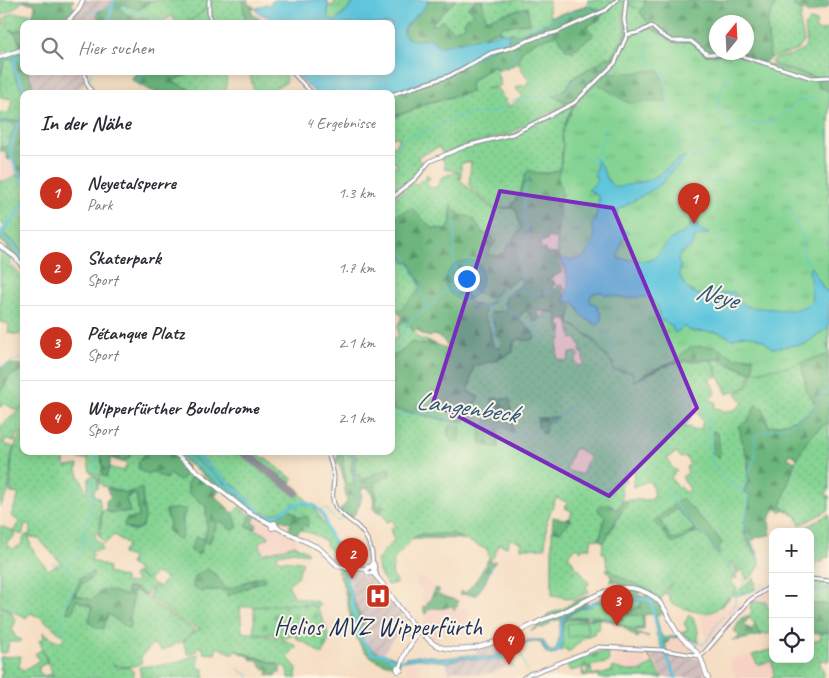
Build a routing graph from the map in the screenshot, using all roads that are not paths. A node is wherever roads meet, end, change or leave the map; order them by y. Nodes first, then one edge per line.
1 (83, 0) edge
2 (210, 0) edge
3 (617, 0) edge
4 (626, 0) edge
5 (69, 20) edge
6 (212, 20) edge
7 (627, 35) junction
8 (20, 50) edge
9 (0, 57) edge
10 (85, 75) edge
11 (295, 75) edge
12 (829, 77) edge
13 (91, 90) edge
14 (310, 90) edge
15 (395, 94) edge
16 (395, 196) edge
17 (0, 246) edge
18 (20, 263) edge
19 (177, 455) edge
20 (328, 455) edge
21 (373, 562) junction
22 (370, 570) junction
23 (378, 577) junction
24 (814, 579) edge
25 (829, 581) edge
26 (769, 587) edge
27 (530, 621) dead end
28 (535, 624) junction
29 (418, 631) junction
30 (694, 650) junction
31 (691, 655) junction
32 (699, 655) junction
33 (396, 676) dead end
34 (531, 676) edge
35 (523, 678) edge
36 (708, 678) edge

1 - 5 main road
2 - 6 street
3 - 15 street
4 - 7 street
7 - 12 street
7 - 16 street
8 - 9 main road
10 - 13 street
11 - 14 street
17 - 18 main road
19 - 22 main road
20 - 21 street
21 - 22 street
21 - 23 street
22 - 23 main road
23 - 29 main road
24 - 25 street
26 - 32 street
27 - 28 main road
28 - 29 main road
28 - 30 main road
29 - 33 main road
30 - 31 street
30 - 32 main road
31 - 32 street
31 - 34 street
32 - 36 main road
34 - 35 street

